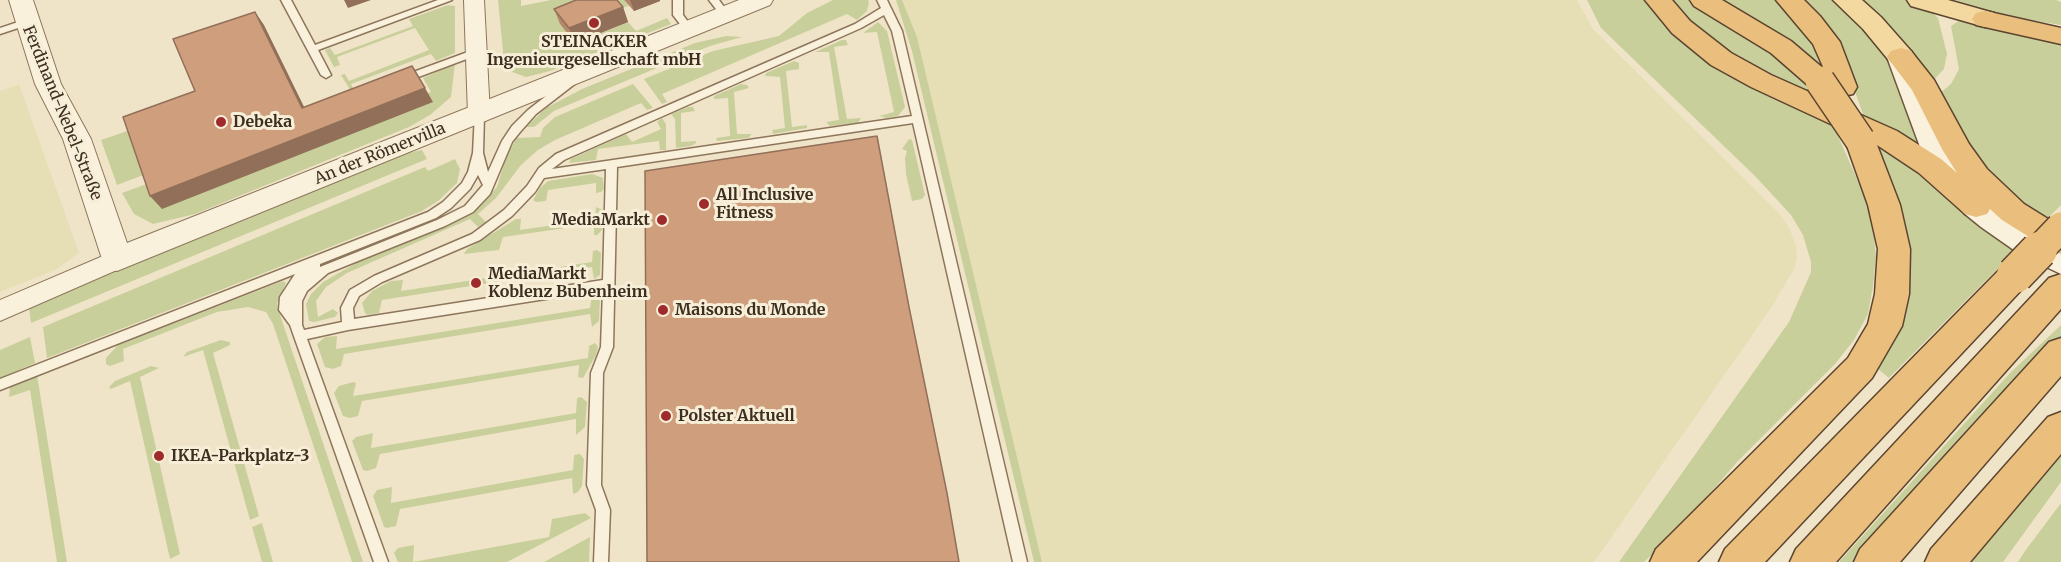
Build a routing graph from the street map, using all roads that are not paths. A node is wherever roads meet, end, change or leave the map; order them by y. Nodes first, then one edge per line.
1 (286, 0) edge
2 (447, 0) edge
3 (474, 0) edge
4 (678, 0) edge
5 (761, 0) edge
6 (1658, 0) edge
7 (1703, 0) edge
8 (1789, 0) edge
9 (1846, 0) edge
10 (1920, 0) edge
11 (884, 5) edge
12 (720, 7) edge
13 (24, 11) edge
14 (1985, 19) junction
15 (2061, 29) edge
16 (689, 30) junction
17 (0, 31) edge
18 (2061, 36) edge
19 (312, 49) junction
20 (476, 52) junction
21 (1901, 57) junction
22 (583, 73) junction
23 (327, 75) dead end
24 (1832, 84) junction
25 (387, 85) edge
26 (479, 114) junction
27 (918, 119) junction
28 (478, 153) junction
29 (612, 164) junction
30 (541, 175) junction
31 (489, 185) junction
32 (1976, 206) junction
33 (2061, 227) edge
34 (2061, 242) edge
35 (333, 253) junction
36 (117, 259) junction
37 (2061, 262) edge
38 (609, 284) junction
39 (2057, 292) edge
40 (0, 311) edge
41 (348, 325) junction
42 (298, 330) junction
43 (2061, 352) edge
44 (0, 385) edge
45 (2061, 428) edge
46 (381, 562) edge
47 (601, 562) edge
48 (1020, 562) edge
49 (1670, 562) edge
50 (1738, 562) edge
51 (1810, 562) edge
52 (1874, 562) edge
53 (1945, 562) edge

1 - 19 lane
2 - 19 lane
3 - 20 street
4 - 16 lane
5 - 12 street, An der Römervilla
6 - 32 highway
7 - 24 highway
8 - 24 highway
9 - 21 main road
10 - 14 main road
11 - 27 lane
11 - 30 lane
12 - 16 street, An der Römervilla
13 - 17 lane
13 - 36 street, Ferdinand-Nebel-Straße
14 - 15 main road
14 - 18 highway
16 - 22 street, An der Römervilla
19 - 23 lane
20 - 25 lane
20 - 26 street
21 - 32 main road
21 - 34 highway
22 - 26 street, An der Römervilla
22 - 31 lane
24 - 49 highway, bridge
26 - 28 lane
26 - 36 street, An der Römervilla
27 - 29 lane
27 - 48 lane
28 - 31 lane
28 - 35 lane
29 - 30 lane
29 - 38 lane
30 - 41 lane
31 - 42 lane
32 - 37 main road
33 - 50 highway, bridge
35 - 42 lane
35 - 44 lane
36 - 40 street, An der Römervilla
38 - 41 lane
38 - 47 lane
39 - 51 highway
41 - 42 lane
42 - 46 lane
43 - 52 highway
45 - 53 highway

